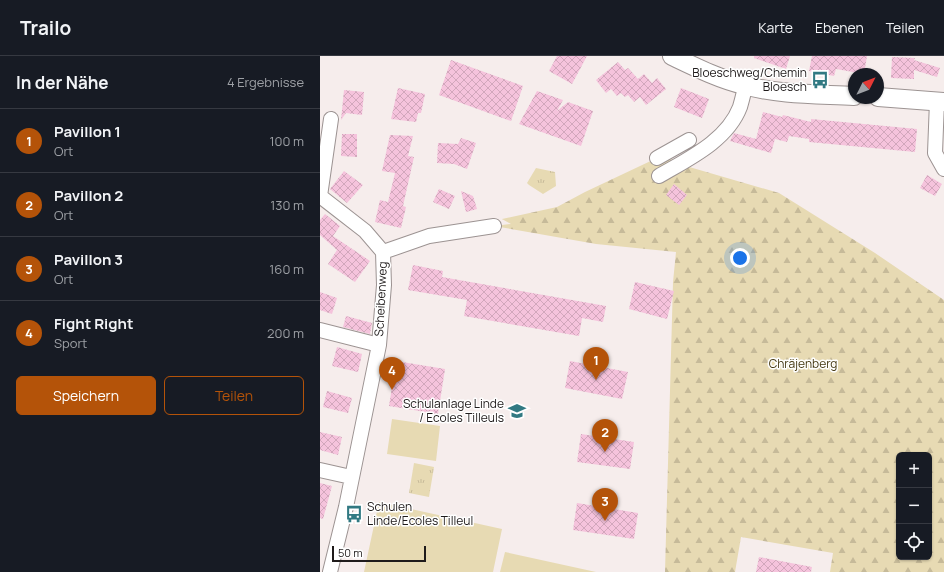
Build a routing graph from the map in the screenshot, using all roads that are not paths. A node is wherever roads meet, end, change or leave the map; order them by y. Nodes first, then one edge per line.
1 (672, 56) edge
2 (745, 86) junction
3 (848, 96) edge
4 (884, 97) edge
5 (941, 101) edge
6 (331, 119) dead end
7 (689, 140) dead end
8 (657, 158) dead end
9 (944, 169) edge
10 (659, 176) dead end
11 (320, 196) edge
12 (494, 226) dead end
13 (383, 252) junction
14 (320, 330) edge
15 (379, 345) junction
16 (320, 470) edge
17 (351, 477) junction
18 (327, 568) edge

1 - 2 main road
2 - 3 main road
2 - 10 street
4 - 5 main road
5 - 9 street
6 - 11 street
7 - 8 street
11 - 13 street
12 - 13 street
13 - 15 street, Scheibenweg
14 - 15 street
15 - 17 street, Scheibenweg
16 - 17 street
17 - 18 street, Scheibenweg

